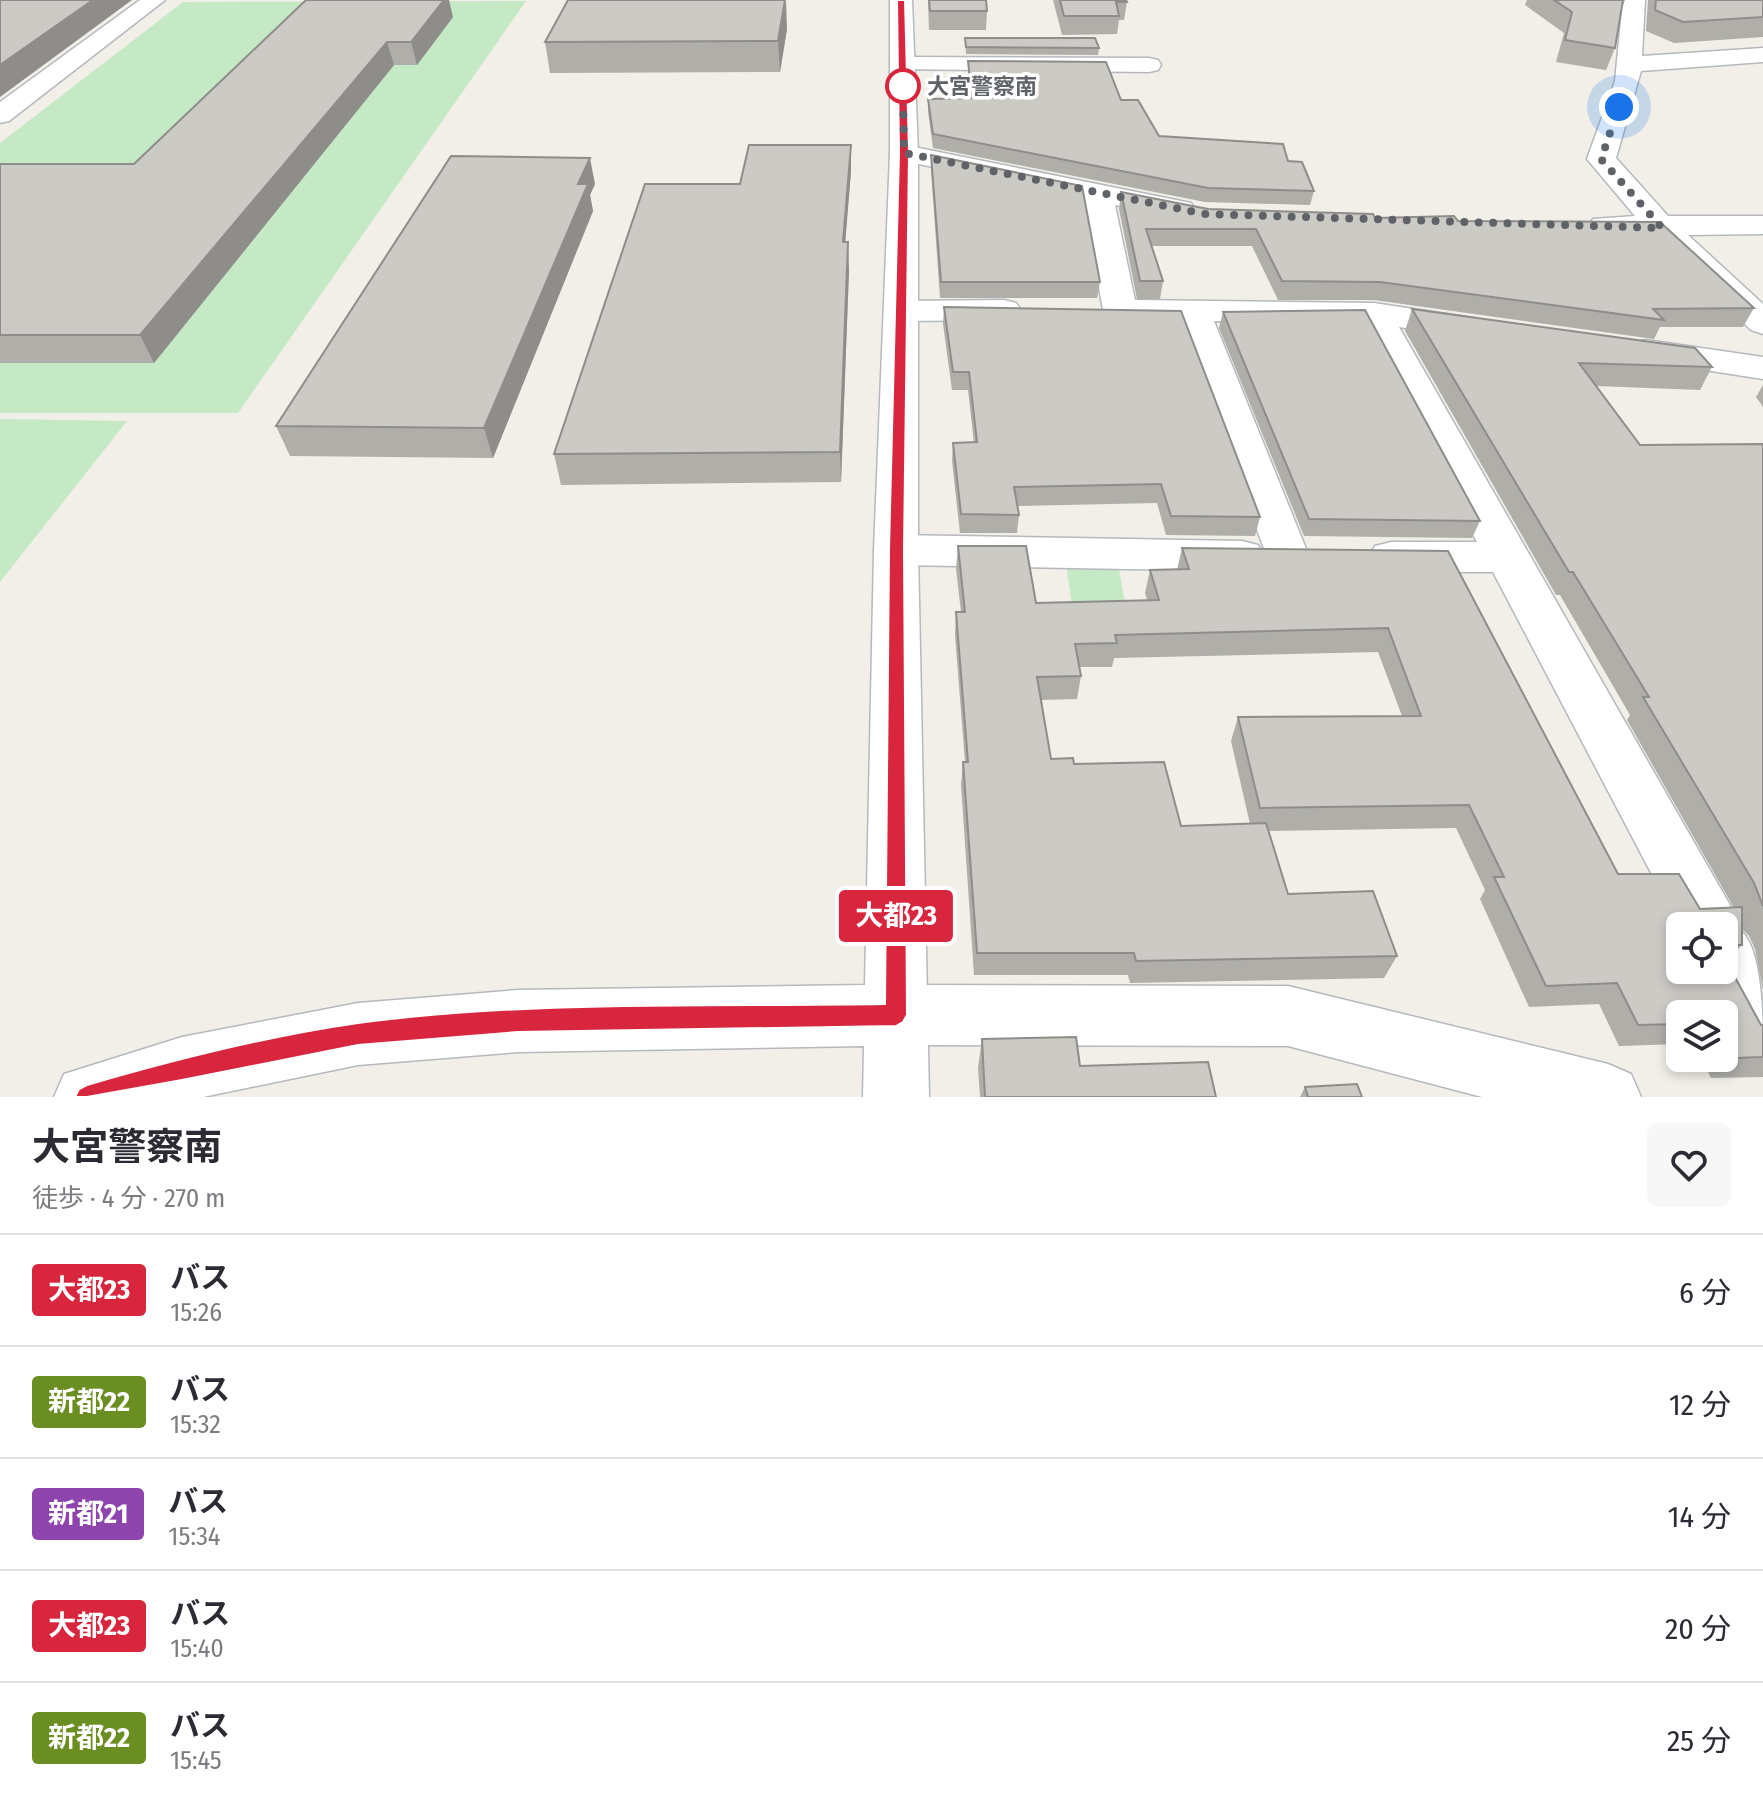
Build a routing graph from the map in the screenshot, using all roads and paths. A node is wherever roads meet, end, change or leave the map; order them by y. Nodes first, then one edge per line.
1 (154, 0) edge
2 (901, 0) edge
3 (1634, 0) edge
4 (1763, 55) edge
5 (902, 64) junction
6 (1630, 64) junction
7 (1149, 65) dead end
8 (0, 115) edge
9 (904, 153) junction
10 (1097, 191) junction
11 (1205, 214) edge
12 (1568, 225) edge
13 (1763, 225) edge
14 (1662, 228) junction
15 (1042, 310) edge
16 (902, 311) junction
17 (1192, 311) junction
18 (1374, 313) junction
19 (1763, 323) edge
20 (1506, 332) edge
21 (1611, 346) edge
22 (1763, 368) edge
23 (896, 550) junction
24 (1287, 556) junction
25 (1506, 557) junction
26 (1702, 912) edge
27 (1738, 977) edge
28 (896, 1015) junction
29 (1763, 1022) edge
30 (87, 1097) edge
31 (896, 1097) edge
32 (1608, 1097) edge

1 - 8 street
2 - 5 street
3 - 6 street
4 - 6 street
5 - 7 street
5 - 9 street
6 - 14 street
9 - 10 street
9 - 16 street
10 - 11 street
10 - 17 street
12 - 14 street
13 - 14 street
14 - 19 street
15 - 16 street
16 - 23 street
17 - 18 street
17 - 24 street
18 - 20 street
18 - 25 street
21 - 22 street
23 - 24 street
23 - 28 street
24 - 25 street
25 - 26 street
27 - 29 street
28 - 30 street
28 - 31 street
28 - 32 street

